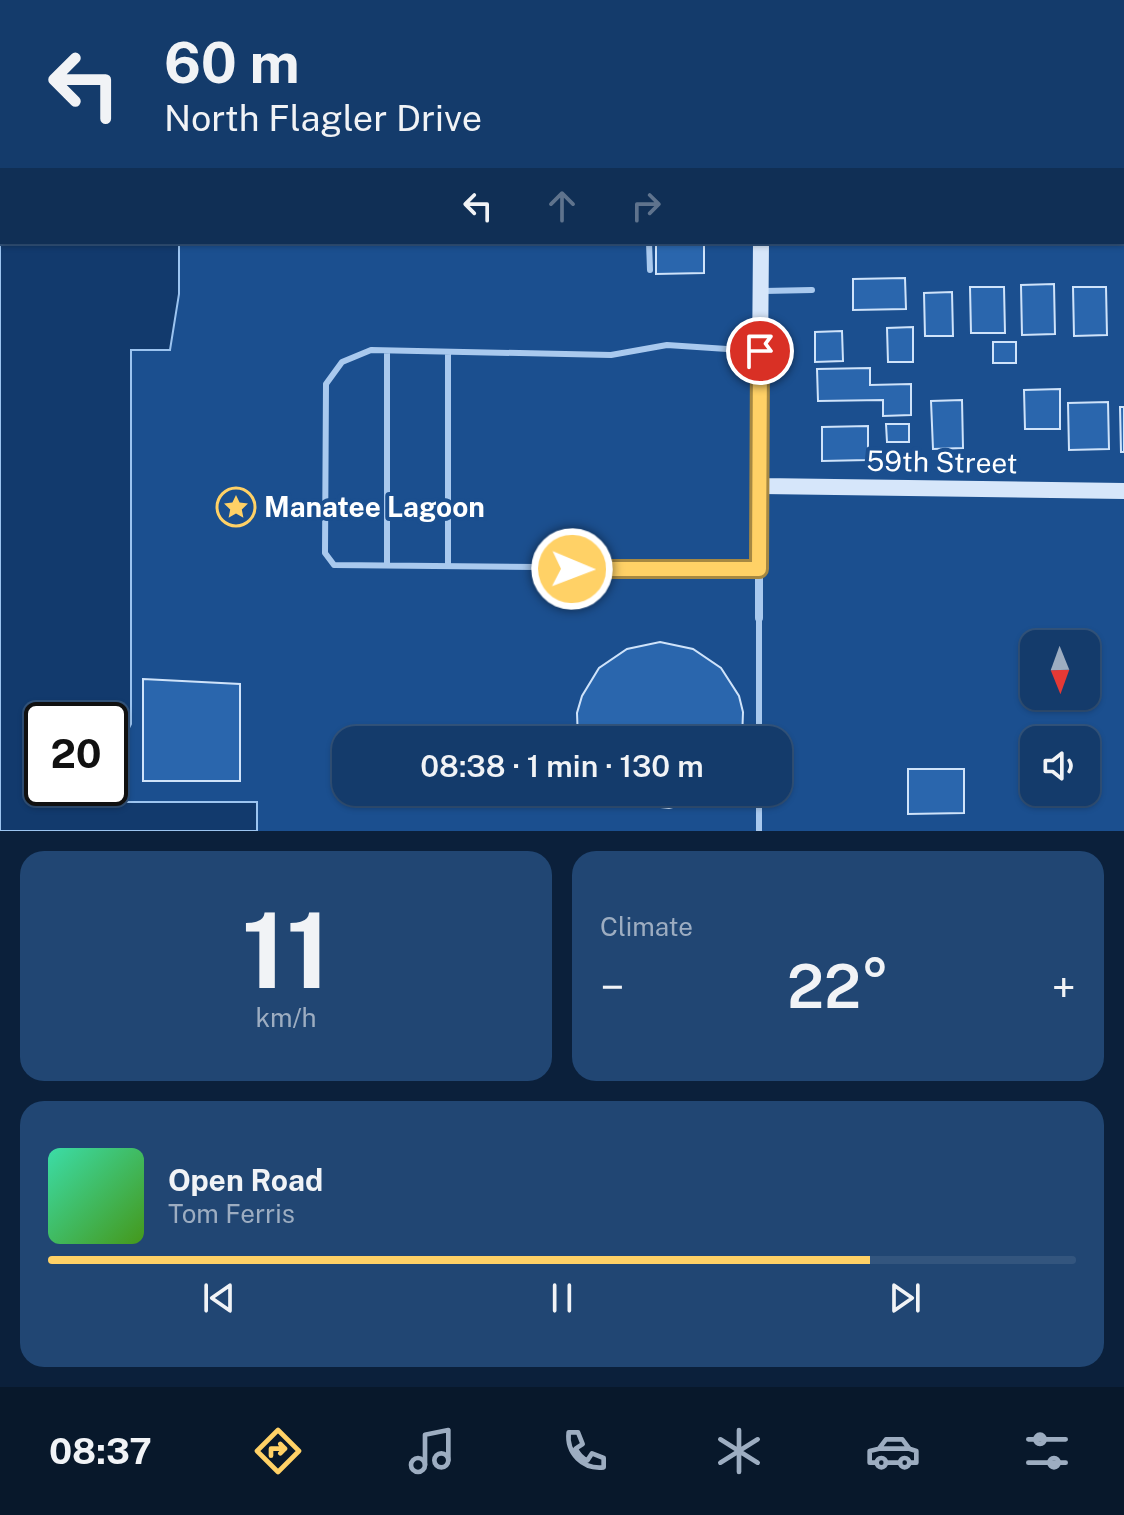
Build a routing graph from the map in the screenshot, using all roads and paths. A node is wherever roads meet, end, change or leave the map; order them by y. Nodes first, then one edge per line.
1 (649, 244) edge
2 (761, 244) edge
3 (650, 270) dead end
4 (812, 290) dead end
5 (760, 291) junction
6 (387, 351) junction
7 (760, 351) junction
8 (448, 352) junction
9 (759, 486) junction
10 (1124, 491) edge
11 (387, 565) junction
12 (448, 566) junction
13 (759, 569) junction
14 (759, 618) joint
15 (759, 726) edge
16 (759, 806) edge
17 (759, 831) edge

1 - 3 lane
2 - 5 street
4 - 5 lane
5 - 7 street
6 - 8 lane
6 - 11 lane
6 - 11 lane
7 - 8 lane
7 - 9 street
8 - 12 lane
9 - 10 street, 59th Street
9 - 13 street
11 - 12 lane
12 - 13 lane
13 - 14 street
14 - 15 lane
16 - 17 lane

